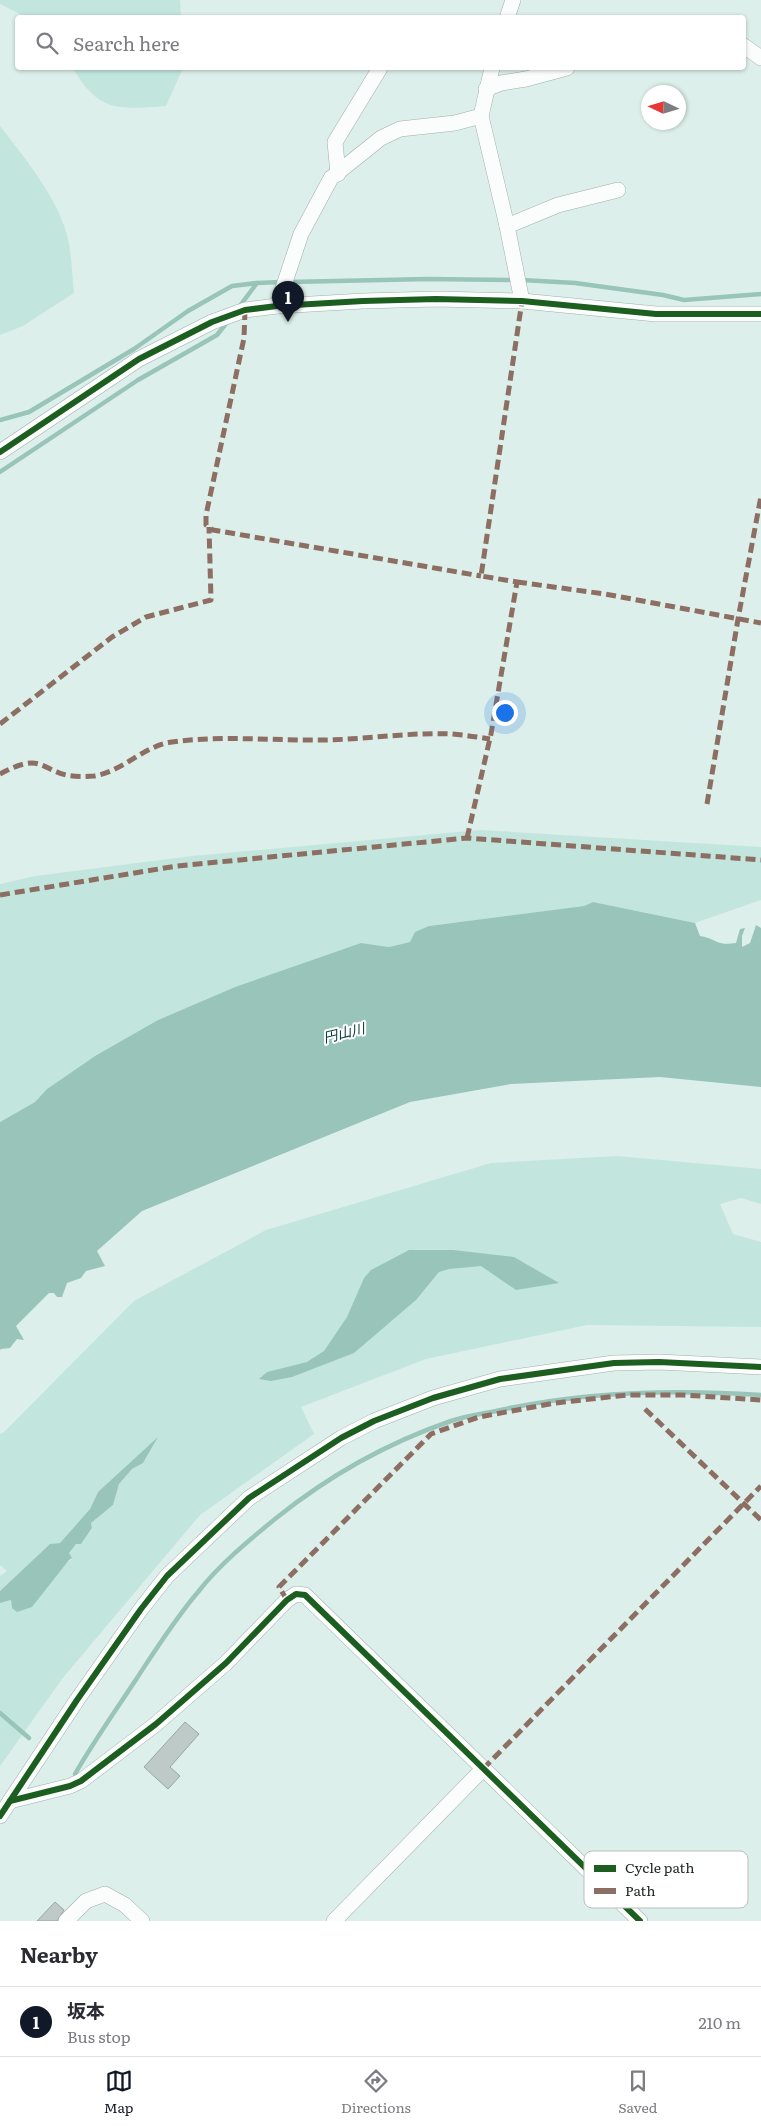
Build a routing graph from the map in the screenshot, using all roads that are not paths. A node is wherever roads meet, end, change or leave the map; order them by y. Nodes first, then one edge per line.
1 (512, 0) edge
2 (508, 15) edge
3 (746, 47) edge
4 (761, 58) edge
5 (379, 70) edge
6 (491, 70) edge
7 (560, 70) edge
8 (486, 89) junction
9 (481, 116) junction
10 (338, 174) junction
11 (618, 190) dead end
12 (507, 226) junction
13 (522, 301) junction
14 (277, 306) junction
15 (761, 314) edge
16 (0, 452) edge
17 (761, 1367) edge
18 (483, 1769) junction
19 (10, 1801) junction
20 (0, 1816) edge
21 (584, 1867) edge
22 (627, 1908) edge
23 (66, 1921) edge
24 (142, 1921) edge
25 (334, 1921) edge
26 (640, 1921) edge

1 - 2 street
3 - 4 street
5 - 10 street
6 - 8 street
7 - 8 street
8 - 9 street
9 - 10 street
9 - 12 street
10 - 14 street
11 - 12 street
12 - 13 street
13 - 14 street
13 - 15 street
14 - 16 street
17 - 19 street
18 - 19 street
18 - 21 street
18 - 25 street
19 - 20 street
22 - 26 street
23 - 24 street

